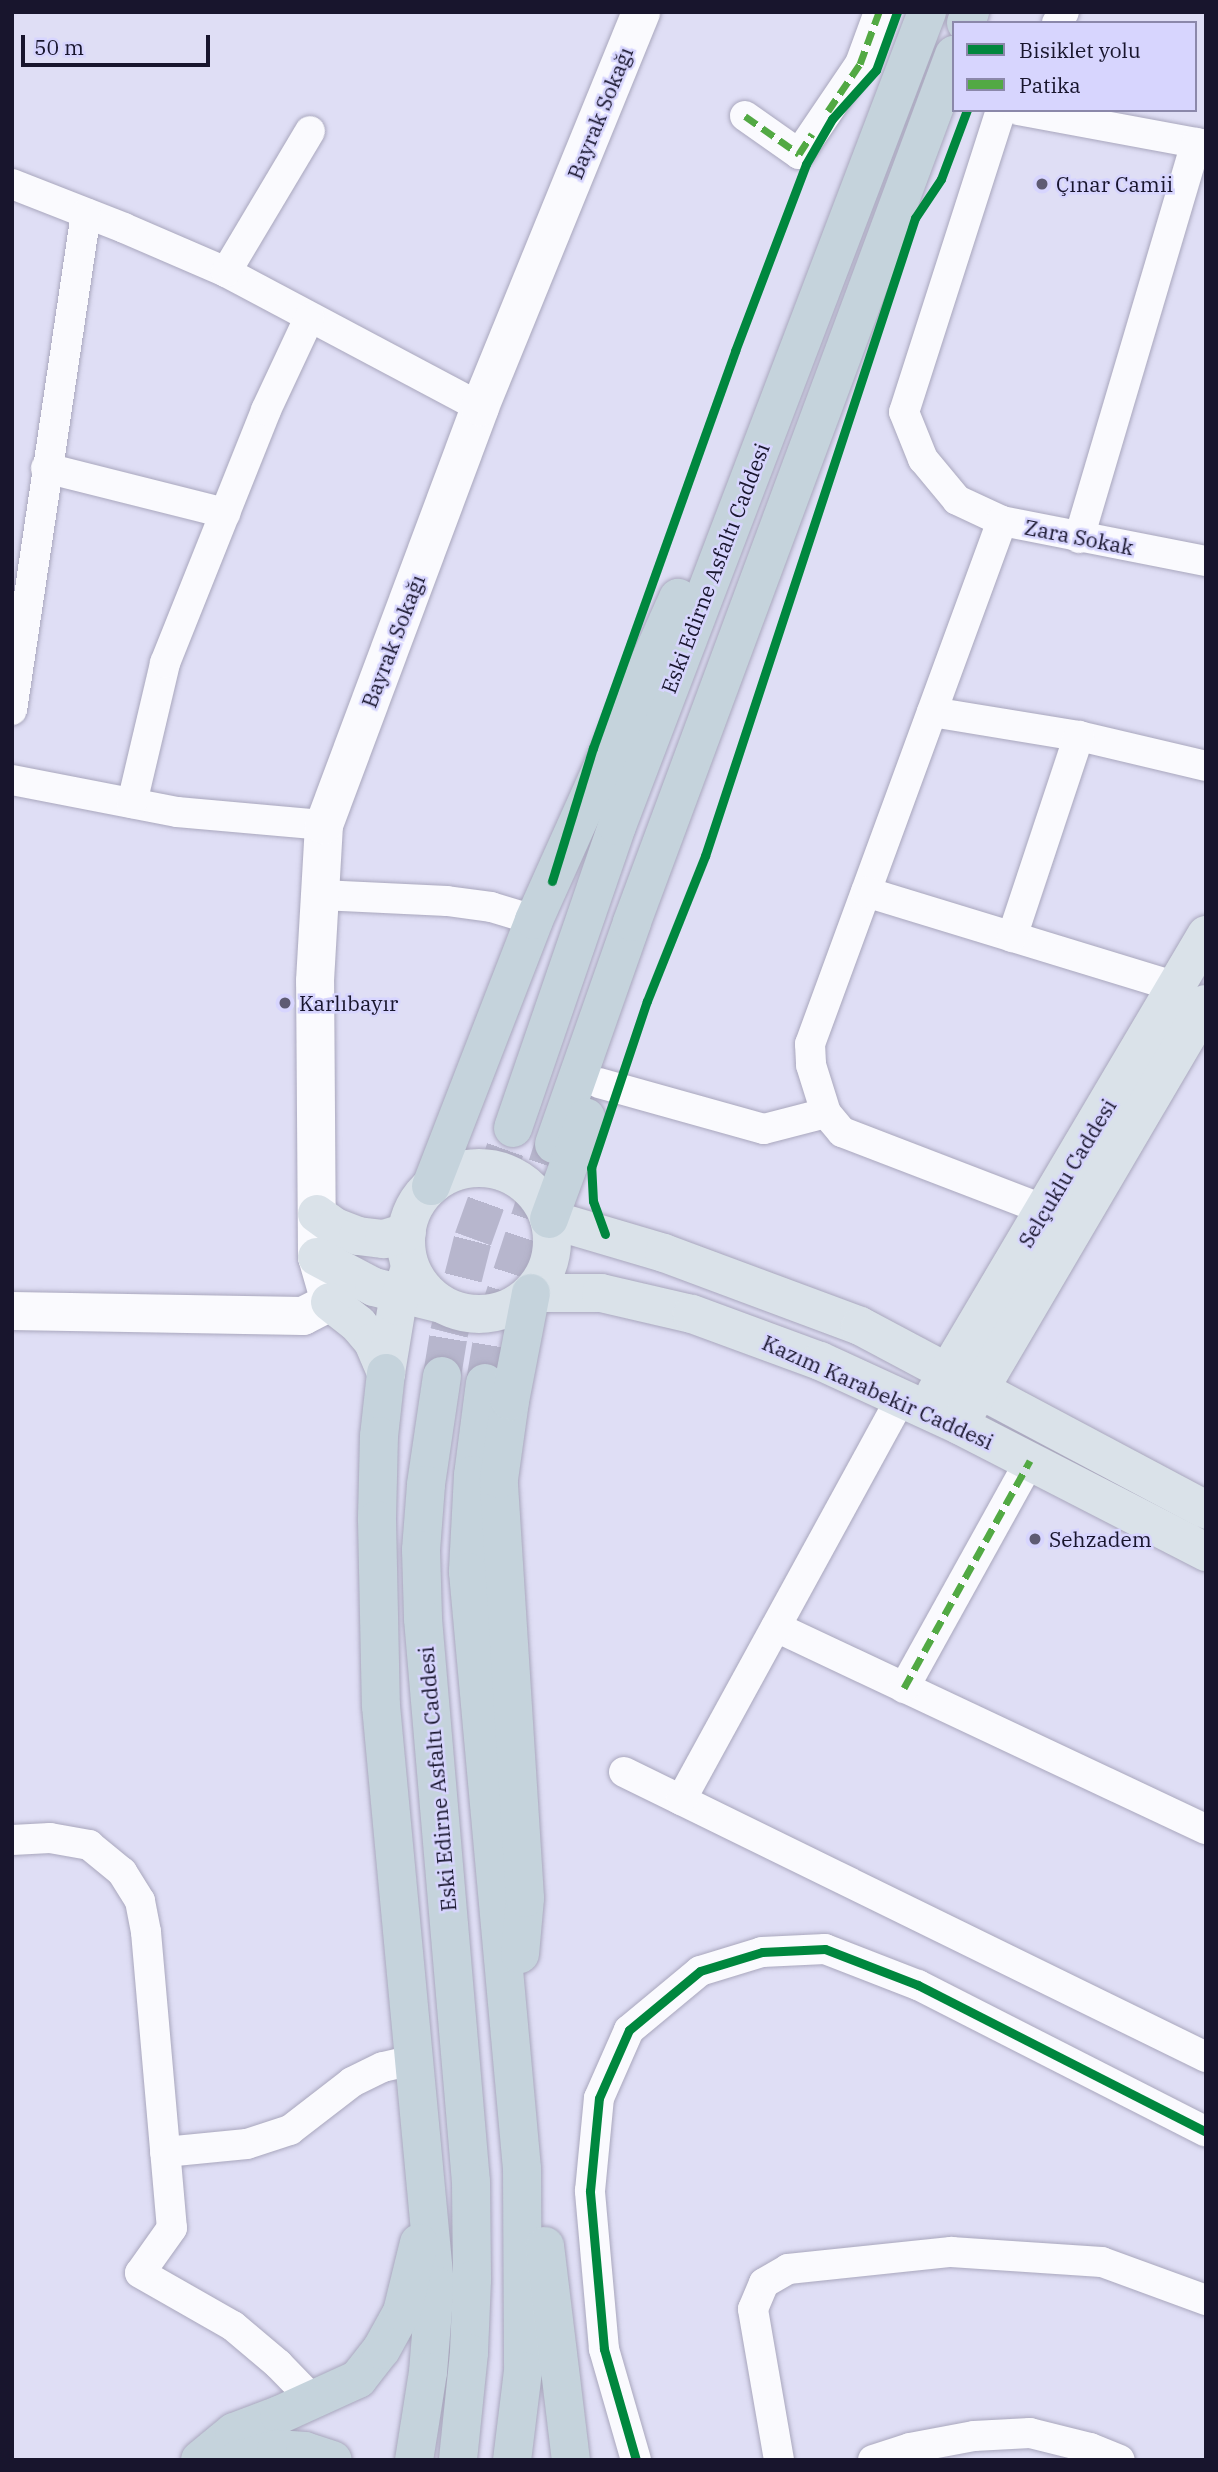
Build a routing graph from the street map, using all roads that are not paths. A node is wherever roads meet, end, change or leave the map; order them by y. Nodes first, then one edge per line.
1 (878, 12) edge
2 (927, 12) edge
3 (643, 13) edge
4 (952, 60) edge
5 (1000, 112) edge
6 (1029, 112) edge
7 (745, 116) dead end
8 (310, 131) dead end
9 (1201, 144) edge
10 (12, 184) edge
11 (86, 213) junction
12 (226, 272) junction
13 (309, 318) junction
14 (480, 407) junction
15 (770, 422) junction
16 (47, 468) junction
17 (790, 500) junction
18 (225, 513) junction
19 (1002, 521) junction
20 (1079, 538) junction
21 (1206, 561) edge
22 (12, 710) edge
23 (932, 712) junction
24 (1079, 736) junction
25 (1206, 766) edge
26 (12, 780) edge
27 (132, 803) junction
28 (324, 825) junction
29 (866, 892) junction
30 (321, 895) junction
31 (534, 920) junction
32 (1206, 935) edge
33 (1012, 937) junction
34 (1191, 995) edge
35 (599, 1083) junction
36 (826, 1113) junction
37 (513, 1128) tunnel mouth
38 (554, 1144) tunnel mouth
39 (431, 1186) junction
40 (1045, 1210) junction
41 (317, 1214) junction
42 (549, 1219) junction
43 (317, 1257) junction
44 (406, 1264) junction
45 (531, 1293) junction
46 (330, 1302) junction
47 (12, 1311) edge
48 (386, 1373) junction
49 (442, 1376) tunnel mouth
50 (965, 1380) junction
51 (485, 1383) tunnel mouth
52 (928, 1410) junction
53 (1030, 1461) junction
54 (1206, 1510) edge
55 (1206, 1552) edge
56 (776, 1627) junction
57 (904, 1688) junction
58 (624, 1772) dead end
59 (681, 1800) junction
60 (1206, 1829) edge
61 (12, 1840) edge
62 (1203, 2047) edge
63 (513, 2053) junction
64 (414, 2060) junction
65 (1206, 2132) edge
66 (165, 2152) junction
67 (522, 2169) junction
68 (426, 2200) junction
69 (1206, 2300) edge
70 (313, 2400) junction
71 (200, 2460) edge
72 (237, 2460) edge
73 (333, 2460) edge
74 (414, 2460) edge
75 (458, 2460) edge
76 (512, 2460) edge
77 (570, 2460) edge
78 (636, 2460) edge
79 (779, 2460) edge
80 (873, 2460) edge
81 (1120, 2460) edge

1 - 7 street
2 - 15 highway, Eski Edirne Asfaltı Caddesi
3 - 14 main road, Bayrak Sokağı
4 - 17 highway
5 - 19 street, Zara Sokak
6 - 9 street
8 - 12 street
9 - 20 street
10 - 11 street
11 - 12 street
11 - 16 street
12 - 13 street
13 - 14 street
13 - 18 street
14 - 28 main road, Bayrak Sokağı
15 - 31 highway
15 - 37 highway, Eski Edirne Asfaltı Caddesi
16 - 18 street
16 - 22 street
17 - 35 highway
17 - 38 highway
18 - 27 street
19 - 20 street, Zara Sokak
19 - 23 street
20 - 21 street, Zara Sokak
23 - 24 street
23 - 29 street
24 - 25 street
24 - 33 street
26 - 27 street
27 - 28 street
28 - 30 main road, Bayrak Sokağı
29 - 33 street
29 - 36 street
30 - 31 street
30 - 41 main road, Bayrak Sokağı
31 - 39 highway
32 - 34 main road, Selçuklu Caddesi
33 - 34 street
34 - 40 main road, Selçuklu Caddesi
34 - 50 main road, Selçuklu Caddesi
35 - 36 street
35 - 42 highway
36 - 40 street
39 - 42 main road
39 - 44 main road
40 - 50 main road, Selçuklu Caddesi
41 - 43 main road, Bayrak Sokağı
41 - 44 main road
42 - 45 main road
42 - 50 main road, Kazım Karabekir Caddesi
43 - 44 main road
43 - 46 main road, Bayrak Sokağı
44 - 45 main road
44 - 48 main road
45 - 52 main road, Kazım Karabekir Caddesi
45 - 63 highway
46 - 47 main road
46 - 48 main road
48 - 64 highway
49 - 75 highway, Eski Edirne Asfaltı Caddesi
50 - 52 main road, Selçuklu Caddesi
50 - 54 main road, Kazım Karabekir Caddesi
51 - 63 highway
52 - 53 main road, Kazım Karabekir Caddesi
52 - 56 street
53 - 55 main road, Kazım Karabekir Caddesi
53 - 57 street
56 - 57 street
56 - 59 street
57 - 60 street
58 - 59 street
59 - 62 street
61 - 66 street
63 - 67 highway
64 - 66 street
64 - 68 highway
65 - 78 street
66 - 70 street
67 - 76 highway
67 - 77 highway
68 - 70 highway
68 - 74 highway
69 - 79 street
70 - 71 highway
72 - 73 highway
80 - 81 street

